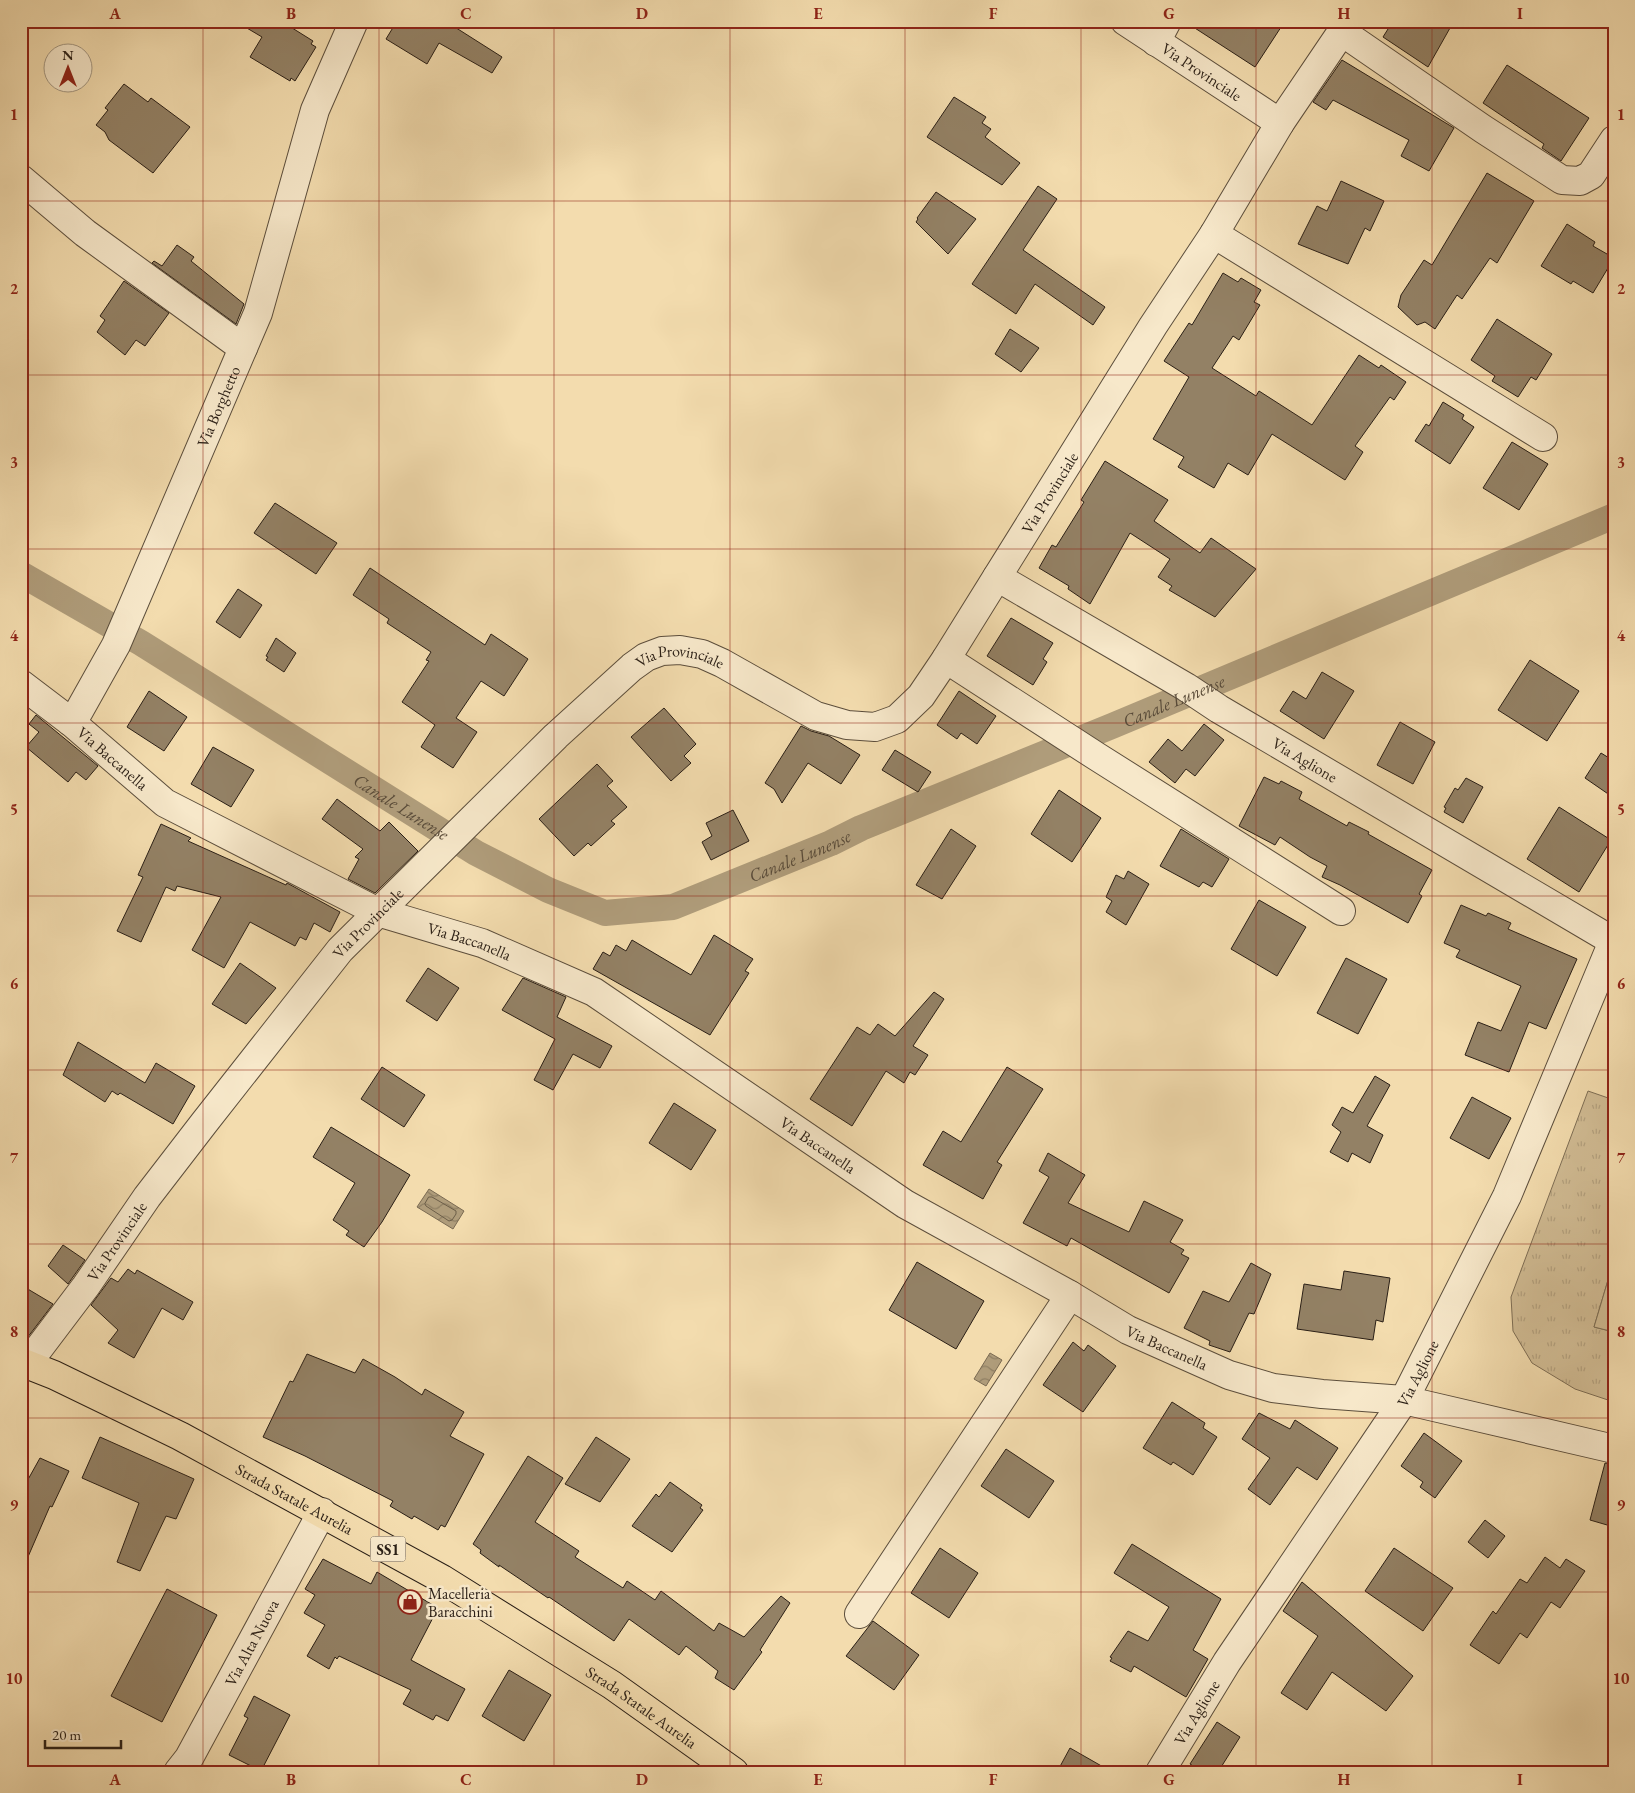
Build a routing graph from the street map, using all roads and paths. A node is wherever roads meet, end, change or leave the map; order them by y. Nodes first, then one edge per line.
1 (354, 21) edge
2 (1125, 21) edge
3 (1346, 27) edge
4 (1161, 32) edge
5 (1280, 123) junction
6 (1614, 140) edge
7 (21, 179) edge
8 (1214, 234) junction
9 (243, 348) junction
10 (1543, 438) dead end
11 (997, 577) junction
12 (946, 659) junction
13 (21, 684) edge
14 (71, 722) junction
15 (1341, 911) dead end
16 (378, 912) junction
17 (1614, 940) edge
18 (1070, 1295) junction
19 (24, 1363) edge
20 (1404, 1400) junction
21 (1614, 1449) edge
22 (322, 1512) junction
23 (859, 1614) dead end
24 (178, 1772) edge
25 (734, 1772) edge
26 (1160, 1772) edge

1 - 9 street, Via Borghetto
2 - 4 street, Via Provinciale
3 - 5 street, Via Provinciale
3 - 6 street
4 - 5 street, Via Provinciale
5 - 8 street, Via Provinciale
7 - 9 street
8 - 10 street
8 - 11 street, Via Provinciale
9 - 14 street, Via Borghetto
11 - 12 street, Via Provinciale
11 - 17 street, Via Aglione
12 - 15 street
12 - 16 street, Via Provinciale
13 - 14 street
14 - 16 street, Via Baccanella
16 - 18 street, Via Baccanella
16 - 19 street, Via Provinciale
17 - 20 street, Via Aglione
18 - 20 street, Via Baccanella
18 - 23 street
19 - 22 main road, Strada Statale Aurelia / SS1
20 - 21 street, Via Baccanella
20 - 26 street, Via Aglione
22 - 24 street, Via Alta Nuova
22 - 25 main road, Strada Statale Aurelia / SS1

